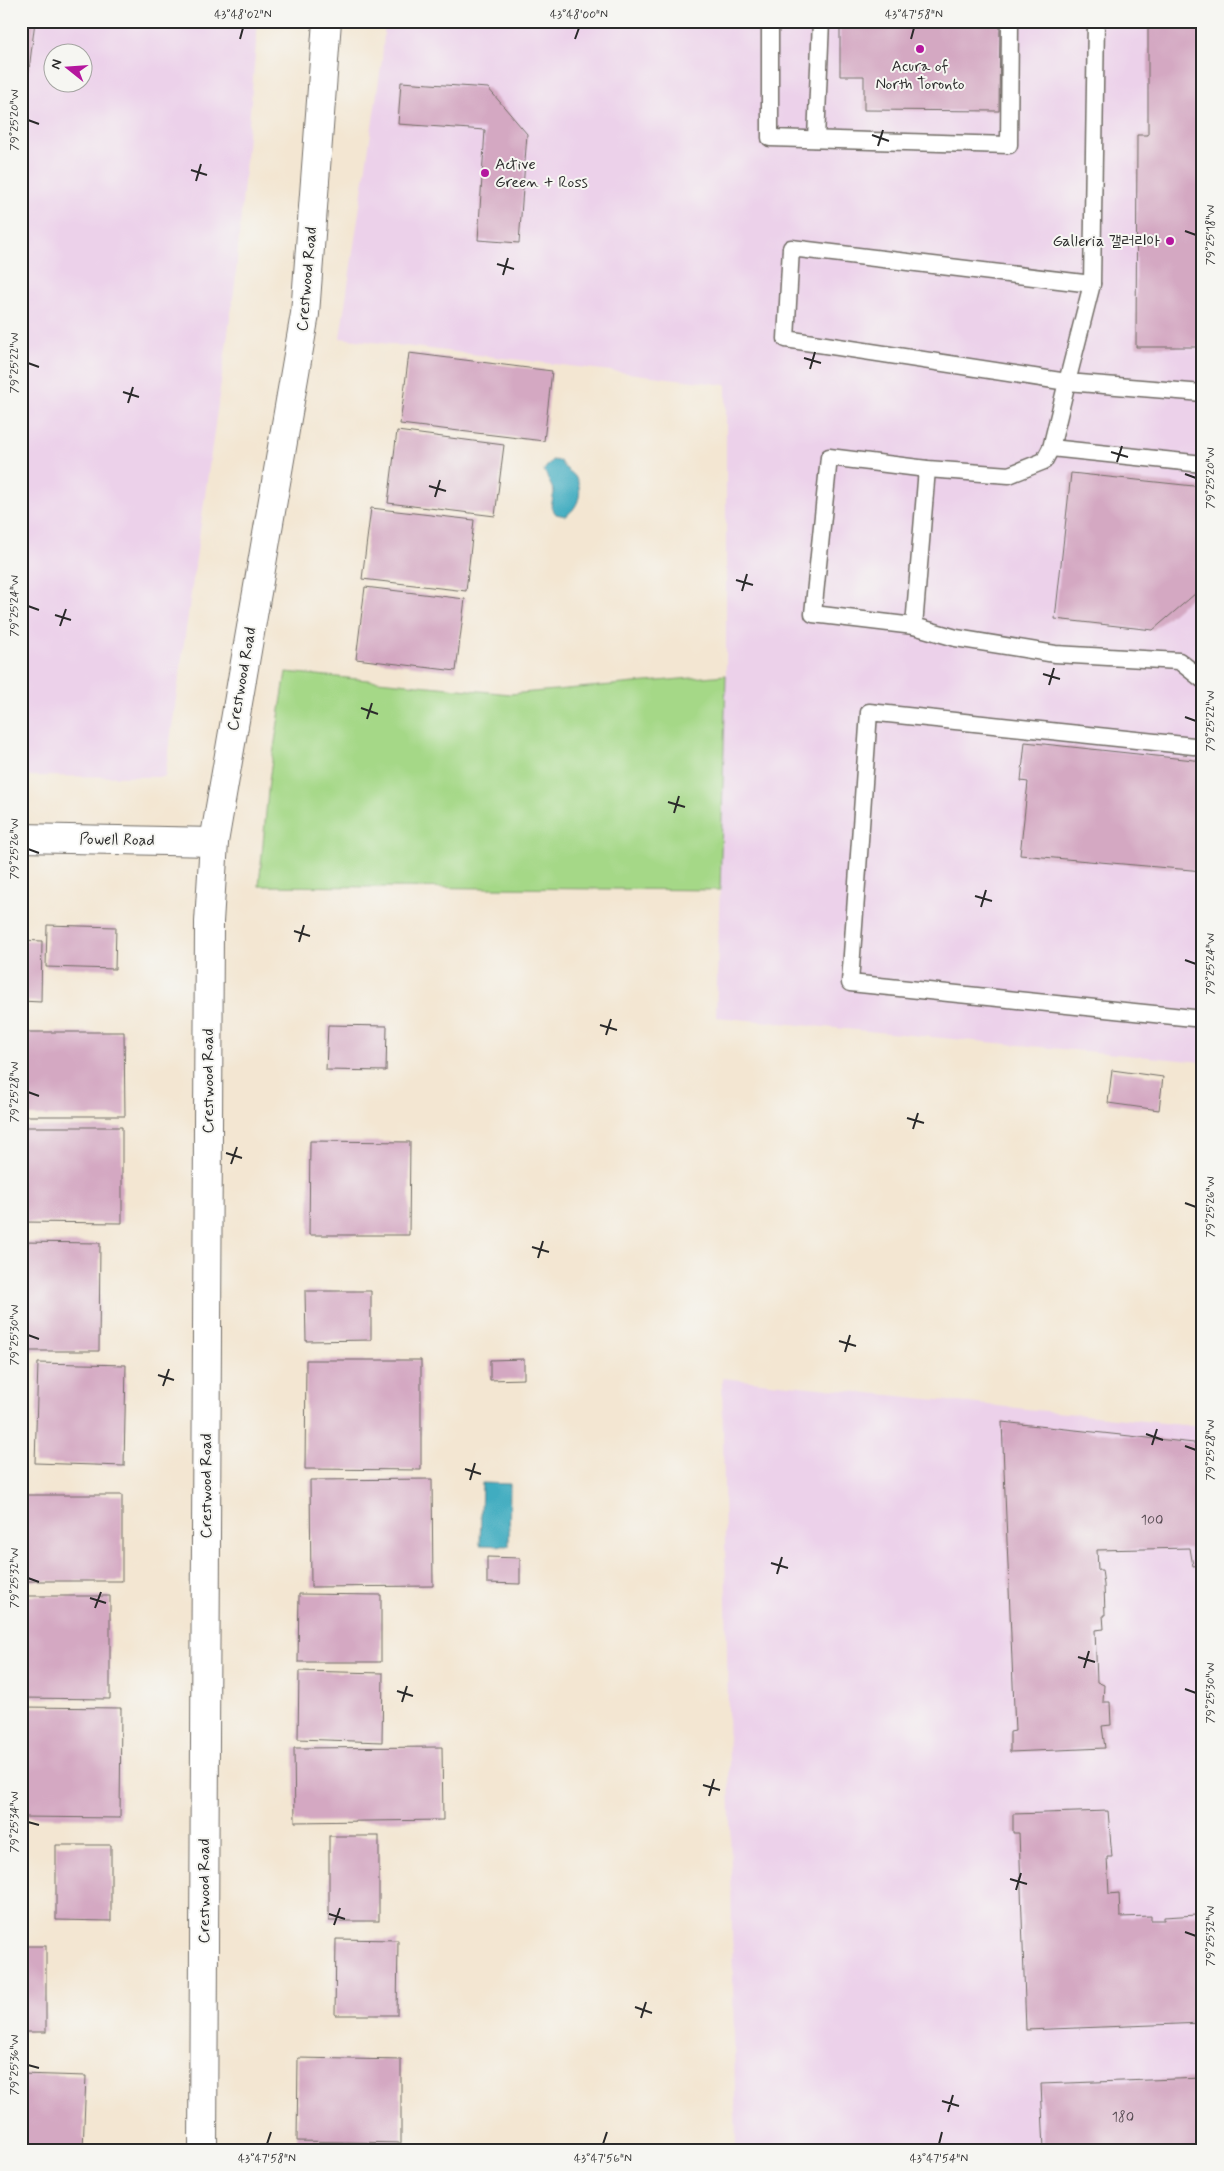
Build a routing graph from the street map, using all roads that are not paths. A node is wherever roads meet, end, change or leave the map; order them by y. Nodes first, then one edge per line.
1 (326, 21) edge
2 (770, 21) edge
3 (821, 21) edge
4 (1010, 21) edge
5 (1096, 21) edge
6 (816, 140) junction
7 (1092, 284) junction
8 (1067, 382) junction
9 (1203, 393) edge
10 (1051, 448) junction
11 (1203, 464) edge
12 (927, 469) junction
13 (914, 626) junction
14 (1203, 680) edge
15 (1203, 747) edge
16 (21, 838) edge
17 (214, 842) junction
18 (1203, 1019) edge
19 (203, 2150) edge

1 - 17 street, Crestwood Road
2 - 6 lane
3 - 6 lane
4 - 6 lane
5 - 7 lane
7 - 8 lane
7 - 8 lane
8 - 9 lane
8 - 10 lane
10 - 11 lane
10 - 12 lane
12 - 13 lane
12 - 13 lane
13 - 14 lane
15 - 18 lane
16 - 17 street, Powell Road
17 - 19 street, Crestwood Road

